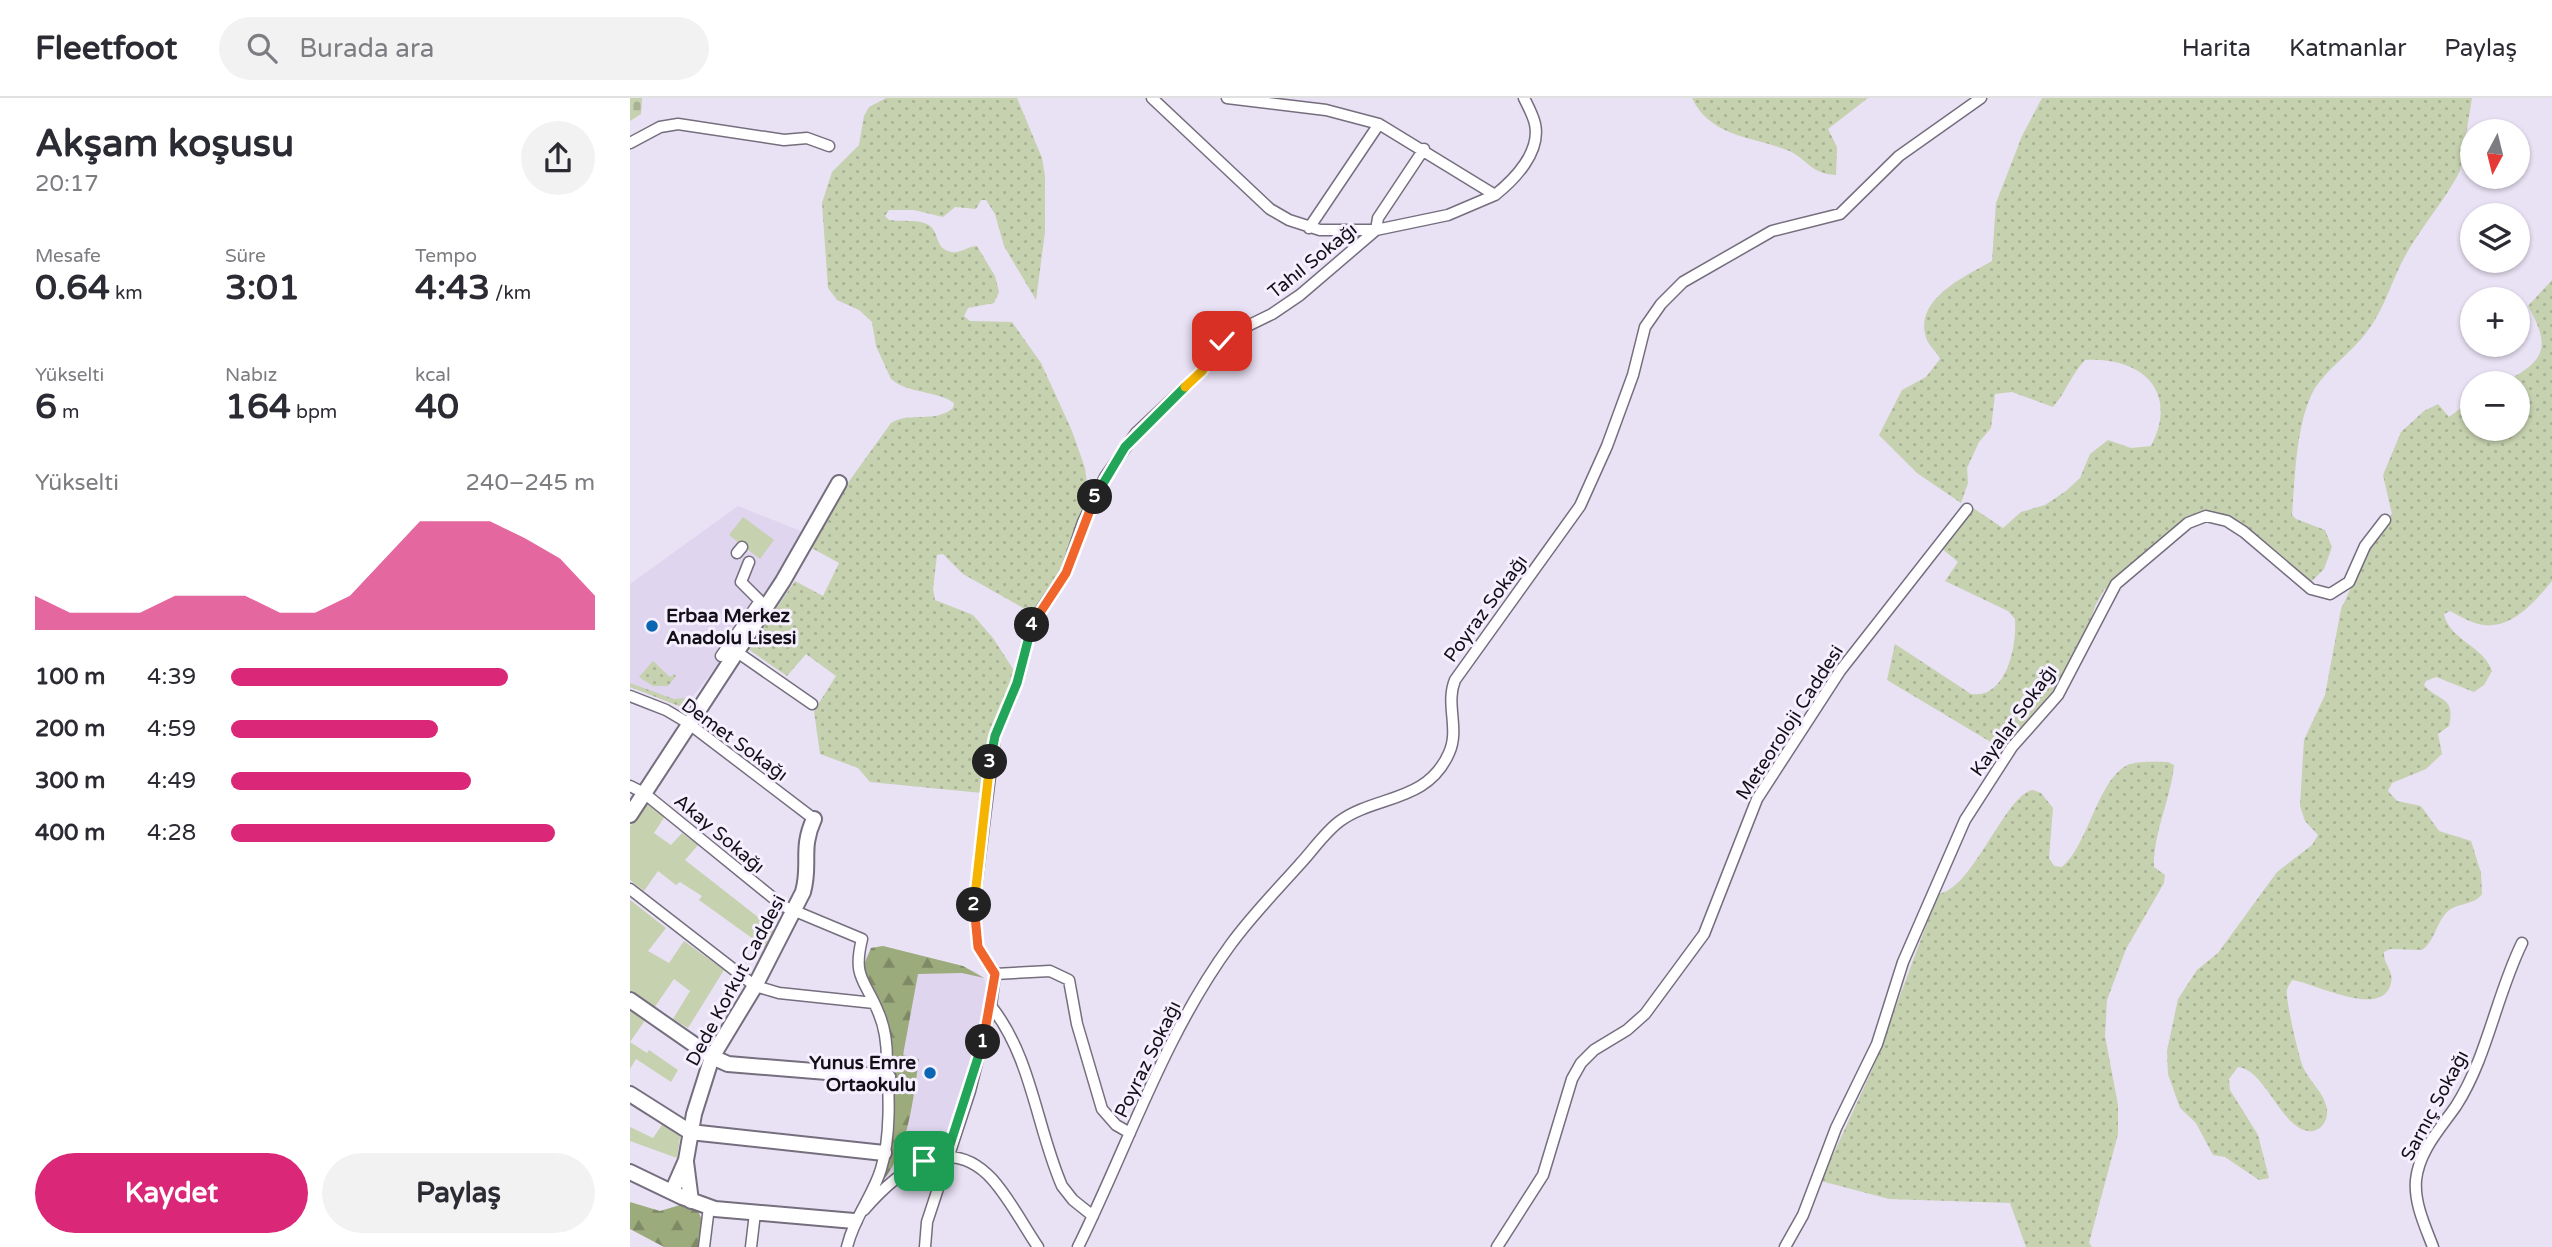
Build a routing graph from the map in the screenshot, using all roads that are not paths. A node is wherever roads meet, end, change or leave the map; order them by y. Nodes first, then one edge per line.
1 (1152, 98) edge
2 (1227, 98) edge
3 (1524, 98) edge
4 (1981, 98) edge
5 (1378, 124) junction
6 (630, 143) edge
7 (829, 146) dead end
8 (1424, 149) junction
9 (1495, 195) junction
10 (1309, 228) junction
11 (1376, 230) junction
12 (839, 483) dead end
13 (1967, 509) dead end
14 (2385, 520) dead end
15 (749, 562) dead end
16 (737, 652) junction
17 (721, 656) dead end
18 (630, 696) edge
19 (812, 704) dead end
20 (688, 723) junction
21 (630, 786) edge
22 (644, 793) junction
23 (630, 815) edge
24 (814, 819) joint
25 (630, 889) edge
26 (793, 912) junction
27 (2522, 943) dead end
28 (995, 974) junction
29 (755, 986) junction
30 (630, 1000) edge
31 (874, 1003) junction
32 (991, 1006) junction
33 (712, 1057) junction
34 (888, 1077) junction
35 (630, 1094) edge
36 (690, 1132) junction
37 (1130, 1133) junction
38 (884, 1153) junction
39 (946, 1157) junction
40 (686, 1160) junction
41 (630, 1172) edge
42 (672, 1192) junction
43 (691, 1201) junction
44 (709, 1207) junction
45 (755, 1213) junction
46 (1093, 1216) junction
47 (854, 1221) junction
48 (704, 1247) edge
49 (751, 1247) edge
50 (847, 1247) edge
51 (925, 1247) edge
52 (1038, 1247) edge
53 (1078, 1247) edge
54 (1497, 1247) edge
55 (1785, 1247) edge
56 (2433, 1247) edge

1 - 10 street
2 - 5 street
3 - 9 street
4 - 37 street, Poyraz Sokağı
5 - 8 street
5 - 10 street
6 - 7 street
8 - 9 street
8 - 11 street
9 - 11 street, Tahıl Sokağı
10 - 11 street
11 - 28 street, Tahıl Sokağı
12 - 16 street
13 - 54 street, Meteoroloji Caddesi
14 - 55 street, Kayalar Sokağı
15 - 17 street
16 - 19 street
16 - 20 street
18 - 20 street, Demet Sokağı
20 - 22 street
20 - 24 street, Demet Sokağı
21 - 22 street, Akay Sokağı
22 - 23 street
22 - 26 street, Akay Sokağı
24 - 26 street, Dede Korkut Caddesi
25 - 29 street
26 - 29 street, Dede Korkut Caddesi
26 - 31 street, Akay Sokağı
27 - 56 street, Sarnıç Sokağı
28 - 32 street
28 - 37 street
29 - 31 street
29 - 33 street, Dede Korkut Caddesi
30 - 33 street
31 - 34 street, Akay Sokağı
32 - 39 street
32 - 46 street
33 - 34 street
33 - 36 street, Dede Korkut Caddesi
34 - 38 street, Akay Sokağı
35 - 36 street
36 - 38 street
36 - 40 street, Dede Korkut Caddesi
37 - 46 street, Poyraz Sokağı
38 - 47 street, Akay Sokağı
39 - 47 street
39 - 51 street
39 - 52 street
40 - 42 street, Dede Korkut Caddesi
40 - 43 street, Dede Korkut Caddesi
41 - 42 street
42 - 43 street
43 - 44 street
44 - 45 street
44 - 48 street
45 - 47 street
45 - 49 street
46 - 53 street, Poyraz Sokağı
47 - 50 street

